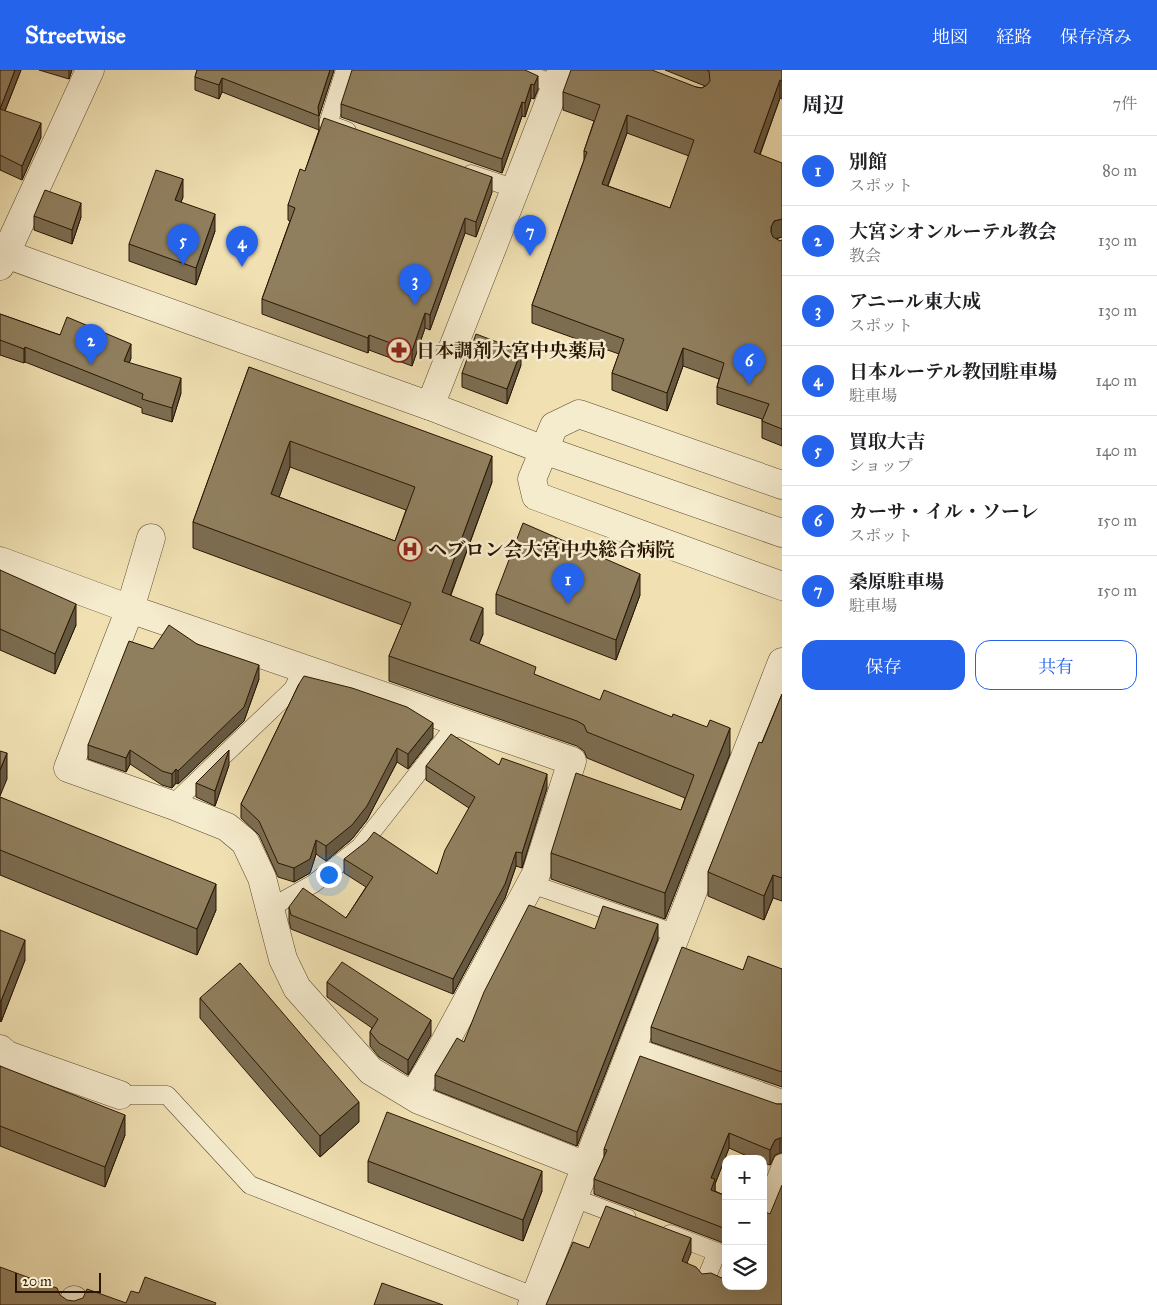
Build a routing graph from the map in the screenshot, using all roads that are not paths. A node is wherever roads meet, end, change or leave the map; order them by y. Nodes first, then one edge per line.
1 (90, 70) edge
2 (346, 70) edge
3 (516, 70) edge
4 (560, 78) edge
5 (366, 137) edge
6 (460, 170) edge
7 (516, 189) junction
8 (2, 257) edge
9 (430, 406) junction
10 (544, 450) junction
11 (782, 484) edge
12 (782, 533) edge
13 (151, 538) dead end
14 (0, 560) edge
15 (782, 586) edge
16 (130, 609) junction
17 (782, 662) edge
18 (303, 669) junction
19 (458, 722) junction
20 (172, 805) junction
21 (531, 884) junction
22 (270, 908) junction
23 (676, 934) junction
24 (0, 1049) edge
25 (631, 1051) junction
26 (120, 1095) joint
27 (413, 1096) junction
28 (782, 1104) edge
29 (782, 1163) edge
30 (586, 1166) junction
31 (574, 1198) junction
32 (767, 1202) edge
33 (706, 1279) edge
34 (534, 1301) edge

1 - 8 street
2 - 5 lane
3 - 4 lane
4 - 7 street
6 - 7 lane
7 - 9 street
8 - 9 street
9 - 10 street
10 - 11 street
10 - 12 street
10 - 15 street
13 - 16 street
14 - 16 street
16 - 18 street
16 - 20 street
17 - 23 street
18 - 19 street
18 - 20 lane
19 - 21 street
19 - 22 lane
20 - 22 street
21 - 23 lane
21 - 27 street
22 - 27 street
23 - 25 street
24 - 26 street
25 - 28 street
25 - 30 street
26 - 34 lane
27 - 30 street
29 - 32 lane
30 - 31 street
31 - 33 lane
31 - 34 street

